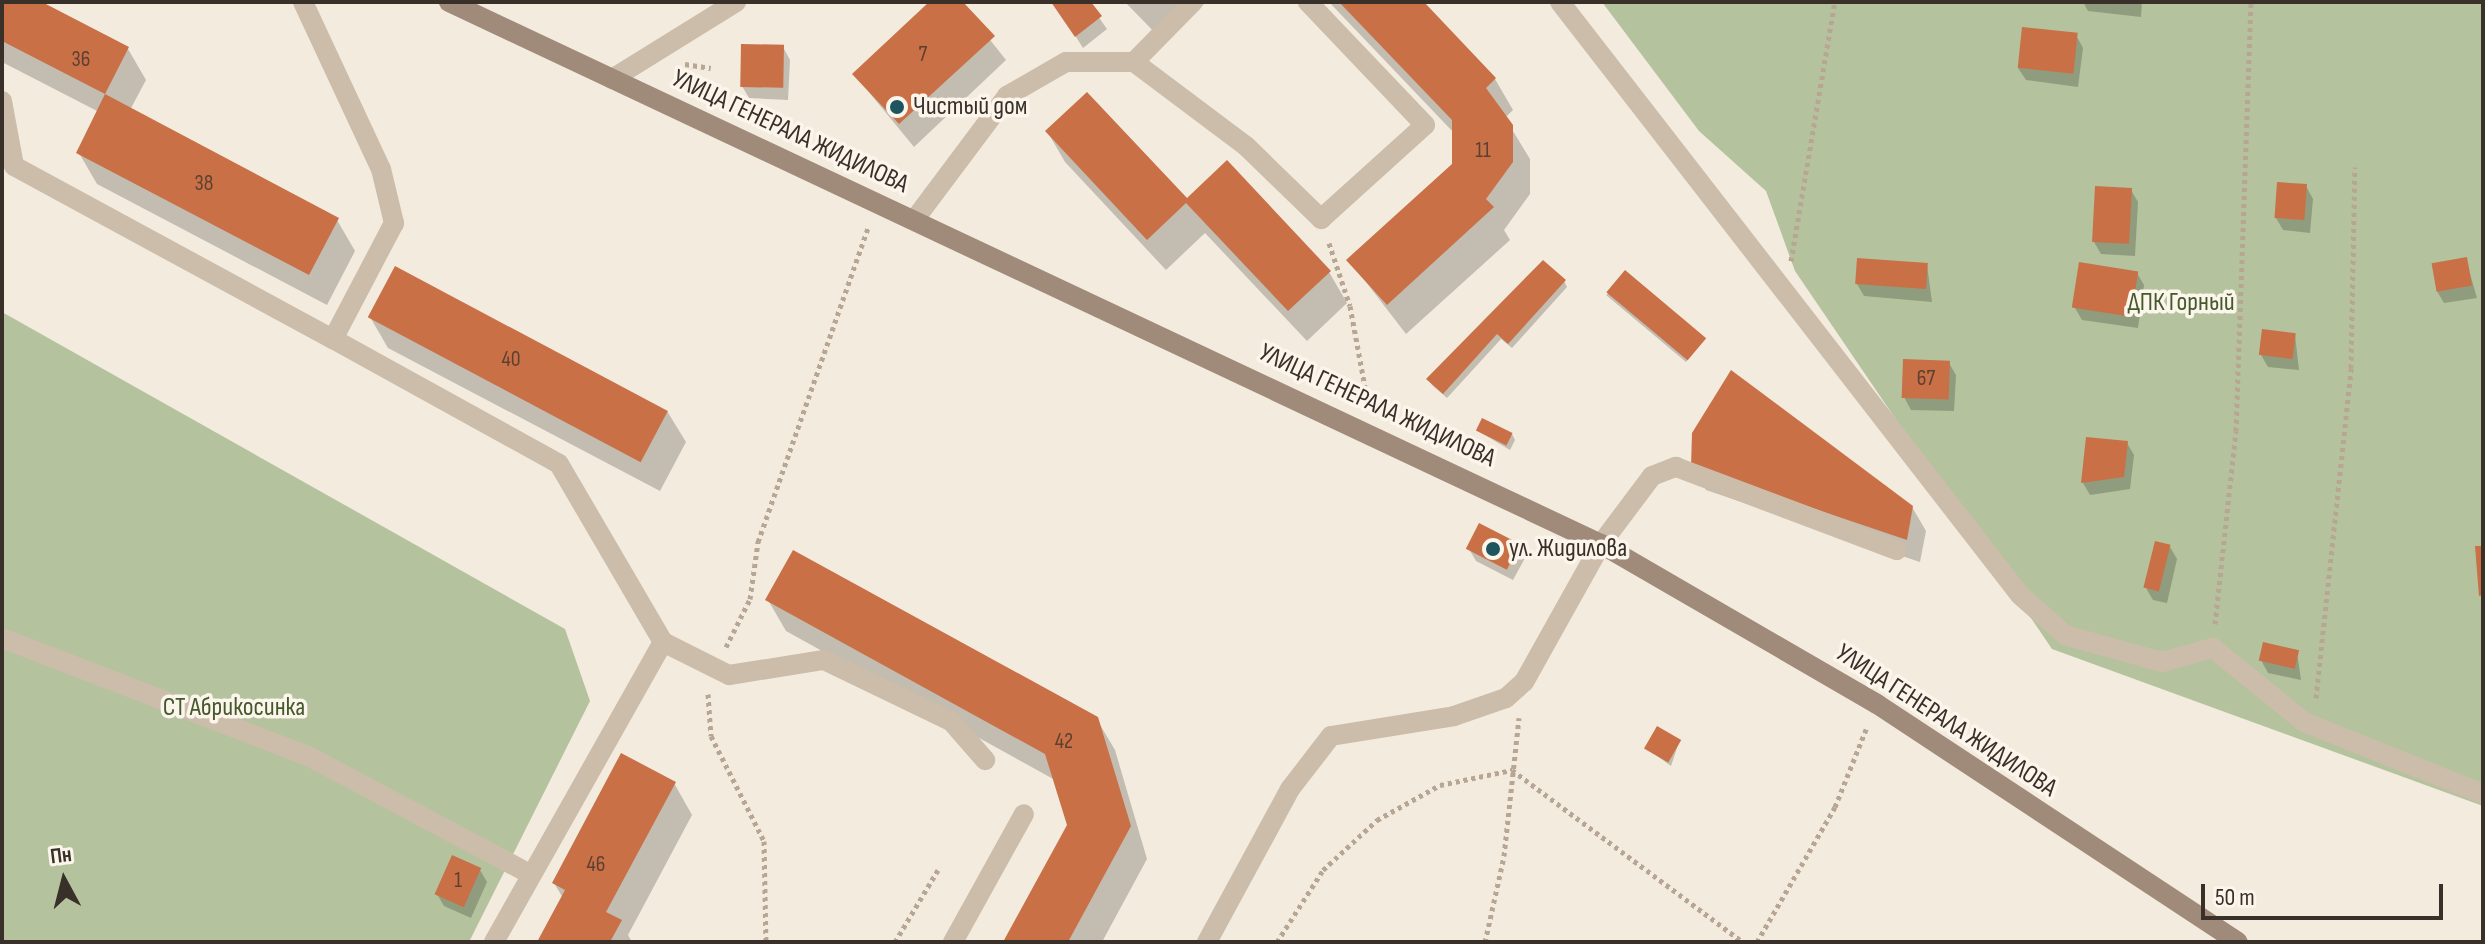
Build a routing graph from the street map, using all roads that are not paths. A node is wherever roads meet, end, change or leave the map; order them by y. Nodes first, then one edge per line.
1 (303, 2) edge
2 (449, 2) edge
3 (736, 2) edge
4 (1193, 2) edge
5 (1308, 2) edge
6 (1560, 2) edge
7 (1134, 62) junction
8 (612, 79) junction
9 (2, 101) edge
10 (915, 219) junction
11 (333, 339) junction
12 (1601, 544) junction
13 (1897, 550) dead end
14 (2, 638) edge
15 (663, 642) junction
16 (985, 760) dead end
17 (2483, 794) edge
18 (1024, 814) dead end
19 (528, 873) junction
20 (494, 942) edge
21 (953, 942) edge
22 (1207, 942) edge
23 (2238, 942) edge

1 - 11 street
2 - 8 main road, УЛИЦА ГЕНЕРАЛА ЖИДИЛОВА
3 - 8 street
4 - 7 street
5 - 7 street
6 - 17 street
7 - 10 street
8 - 10 main road, УЛИЦА ГЕНЕРАЛА ЖИДИЛОВА
9 - 11 street
10 - 12 main road, УЛИЦА ГЕНЕРАЛА ЖИДИЛОВА
11 - 15 street
12 - 13 street
12 - 22 street
12 - 23 main road, УЛИЦА ГЕНЕРАЛА ЖИДИЛОВА
14 - 19 street
15 - 16 street
15 - 19 street
18 - 21 street
19 - 20 street

